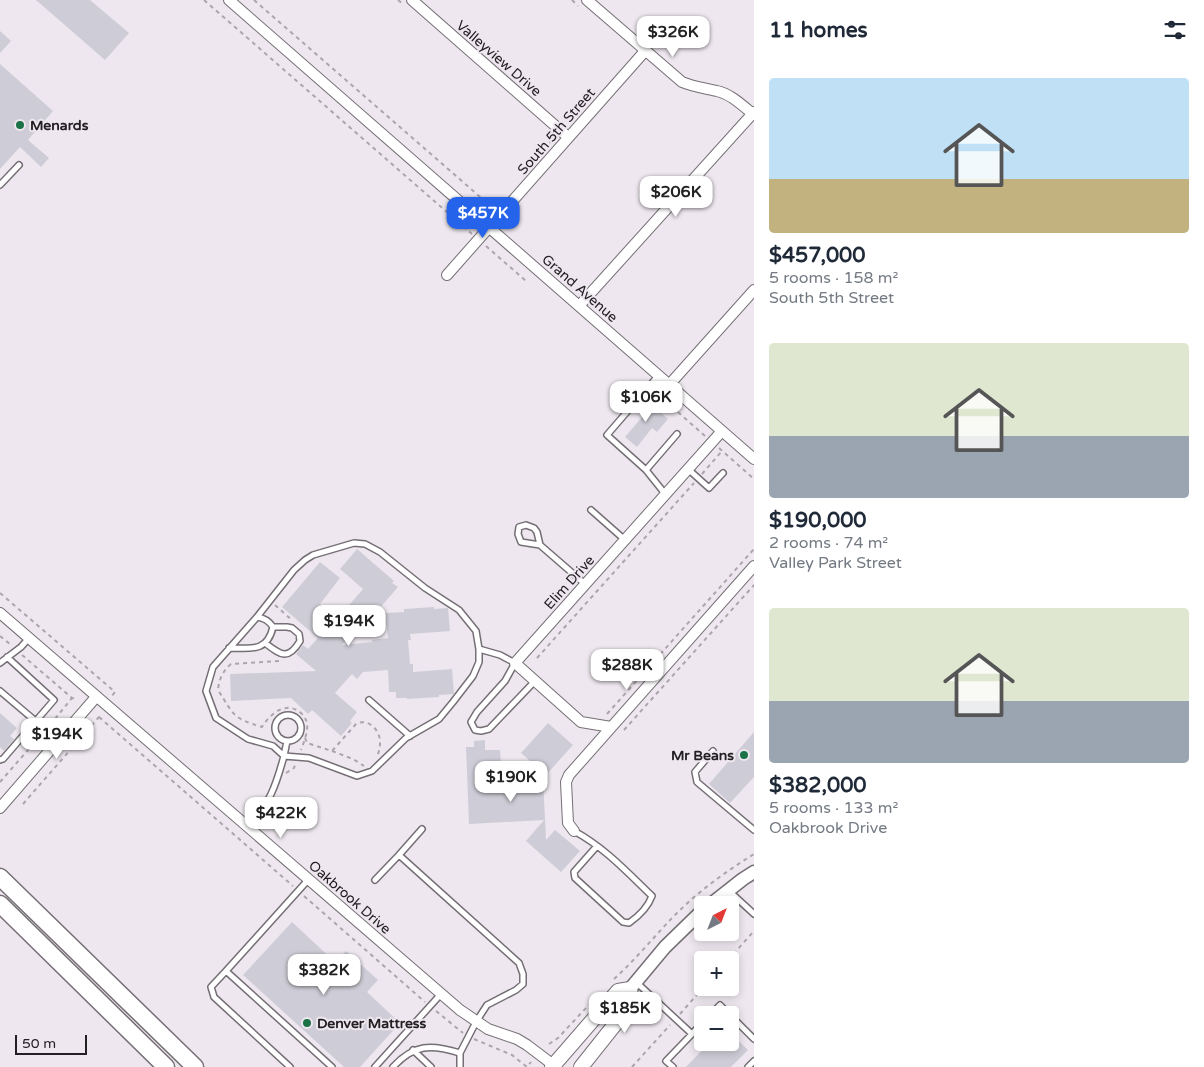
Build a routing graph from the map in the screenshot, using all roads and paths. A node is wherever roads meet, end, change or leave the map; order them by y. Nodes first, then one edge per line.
1 (204, 0) edge
2 (229, 0) edge
3 (254, 0) edge
4 (398, 0) edge
5 (572, 0) edge
6 (408, 3) edge
7 (583, 3) edge
8 (646, 51) junction
9 (754, 114) edge
10 (555, 137) dead end
11 (568, 137) junction
12 (537, 158) dead end
13 (19, 165) dead end
14 (0, 186) edge
15 (496, 211) dead end
16 (489, 227) junction
17 (474, 235) dead end
18 (483, 243) dead end
19 (447, 275) dead end
20 (526, 281) dead end
21 (754, 290) edge
22 (580, 306) junction
23 (658, 376) junction
24 (669, 385) junction
25 (649, 387) junction
26 (722, 431) junction
27 (678, 434) dead end
28 (708, 439) dead end
29 (719, 448) dead end
30 (722, 451) junction
31 (754, 459) edge
32 (688, 469) junction
33 (646, 470) junction
34 (723, 473) dead end
35 (698, 478) junction
36 (754, 479) edge
37 (666, 495) junction
38 (591, 510) dead end
39 (625, 540) junction
40 (540, 544) junction
41 (754, 550) edge
42 (754, 566) edge
43 (585, 585) junction
44 (754, 585) edge
45 (0, 593) edge
46 (274, 605) dead end
47 (0, 613) edge
48 (257, 616) junction
49 (297, 624) dead end
50 (273, 627) junction
51 (0, 636) edge
52 (29, 638) junction
53 (264, 643) junction
54 (229, 648) junction
55 (479, 649) junction
56 (17, 650) junction
57 (7, 657) junction
58 (537, 658) dead end
59 (283, 661) dead end
60 (0, 663) edge
61 (515, 664) junction
62 (535, 681) junction
63 (0, 690) edge
64 (96, 697) junction
65 (111, 697) dead end
66 (72, 698) junction
67 (78, 699) dead end
68 (370, 700) dead end
69 (96, 714) dead end
70 (607, 714) dead end
71 (99, 717) junction
72 (36, 721) junction
73 (611, 728) junction
74 (46, 730) junction
75 (624, 730) dead end
76 (410, 736) junction
77 (305, 738) junction
78 (58, 740) junction
79 (287, 741) junction
80 (301, 750) dead end
81 (332, 751) junction
82 (713, 751) dead end
83 (284, 756) junction
84 (376, 757) dead end
85 (0, 760) edge
86 (371, 762) dead end
87 (0, 782) edge
88 (24, 804) dead end
89 (0, 808) edge
90 (248, 828) junction
91 (422, 829) dead end
92 (754, 830) edge
93 (574, 831) joint
94 (250, 842) dead end
95 (246, 846) junction
96 (597, 846) junction
97 (754, 854) edge
98 (399, 855) junction
99 (754, 872) edge
100 (0, 877) edge
101 (308, 880) junction
102 (375, 880) dead end
103 (298, 891) junction
104 (728, 891) junction
105 (722, 896) edge
106 (0, 904) edge
107 (754, 914) edge
108 (694, 919) edge
109 (754, 931) edge
110 (736, 951) edge
111 (226, 971) junction
112 (610, 984) dead end
113 (633, 986) junction
114 (604, 989) dead end
115 (441, 994) junction
116 (696, 996) edge
117 (430, 1006) junction
118 (676, 1019) junction
119 (476, 1022) junction
120 (739, 1024) edge
121 (692, 1034) joint
122 (468, 1036) junction
123 (754, 1039) edge
124 (549, 1044) dead end
125 (413, 1050) junction
126 (460, 1053) junction
127 (754, 1061) edge
128 (531, 1062) dead end
129 (554, 1066) edge
130 (166, 1067) edge
131 (195, 1067) edge
132 (290, 1067) edge
133 (332, 1067) edge
134 (375, 1067) edge
135 (393, 1067) edge
136 (432, 1067) edge
137 (460, 1067) edge
138 (581, 1067) edge
139 (632, 1067) edge
140 (673, 1067) edge
141 (748, 1067) edge

1 - 17 path
2 - 16 street, Grand Avenue
3 - 15 path
4 - 6 path
5 - 7 path
6 - 11 street, Valleyview Drive
7 - 8 street
8 - 9 street
8 - 11 street, South 5th Street
9 - 22 street
10 - 12 path
11 - 16 street, South 5th Street
13 - 14 lane
16 - 19 street, South 5th Street
16 - 22 street, Grand Avenue
18 - 20 path
21 - 24 street
22 - 23 street, Grand Avenue
23 - 24 street, Grand Avenue
23 - 25 lane
24 - 26 street, Grand Avenue
25 - 28 path
25 - 33 lane
26 - 31 street, Grand Avenue
26 - 32 street, Elim Drive
27 - 33 lane
29 - 30 path
30 - 35 path
30 - 36 path
32 - 35 lane
32 - 37 street, Elim Drive
33 - 37 lane
34 - 35 lane
35 - 58 path
37 - 39 street, Elim Drive
38 - 39 lane
39 - 43 street, Elim Drive
40 - 40 lane
40 - 43 lane
41 - 70 path
42 - 73 street
43 - 61 street, Elim Drive
44 - 75 path
45 - 65 path
46 - 49 path
47 - 52 street, Oakbrook Drive
48 - 50 lane
48 - 54 lane
48 - 55 lane
50 - 53 lane
50 - 53 lane
51 - 56 path
52 - 56 lane
52 - 64 street, Oakbrook Drive
53 - 54 lane
54 - 83 lane
55 - 61 lane
55 - 76 lane
56 - 57 lane
56 - 66 path
57 - 60 lane
57 - 72 lane
59 - 77 path
61 - 62 street
61 - 62 lane
62 - 73 street
63 - 72 lane
64 - 78 street
64 - 90 street, Oakbrook Drive
66 - 67 path
66 - 74 path
68 - 76 lane
69 - 71 path
71 - 88 path
71 - 95 path
72 - 74 lane
72 - 85 lane
73 - 93 street
74 - 78 lane
74 - 87 path
76 - 83 lane
77 - 80 path
77 - 81 path
78 - 89 street
79 - 79 lane
79 - 83 lane
81 - 84 path
81 - 86 path
82 - 92 lane
83 - 90 lane
90 - 101 street, Oakbrook Drive
91 - 98 lane
93 - 96 lane
94 - 95 path
95 - 103 path
96 - 96 lane
97 - 112 path
98 - 102 lane
98 - 119 lane
99 - 104 street
100 - 131 highway
101 - 103 lane
101 - 115 street, Oakbrook Drive
103 - 111 lane
103 - 117 path
104 - 105 street
104 - 107 lane
106 - 130 highway
108 - 113 street
109 - 110 path
111 - 132 lane
111 - 133 lane
113 - 118 lane
113 - 129 main road
113 - 138 main road
114 - 124 path
115 - 117 lane
115 - 119 street, Oakbrook Drive
116 - 118 path
117 - 122 path
117 - 134 lane
118 - 121 lane
118 - 139 path
119 - 122 lane
119 - 129 street, Oakbrook Drive
120 - 123 lane
121 - 140 lane
122 - 126 lane
122 - 128 path
125 - 126 lane
125 - 135 lane
125 - 136 lane
126 - 137 lane
127 - 141 lane

